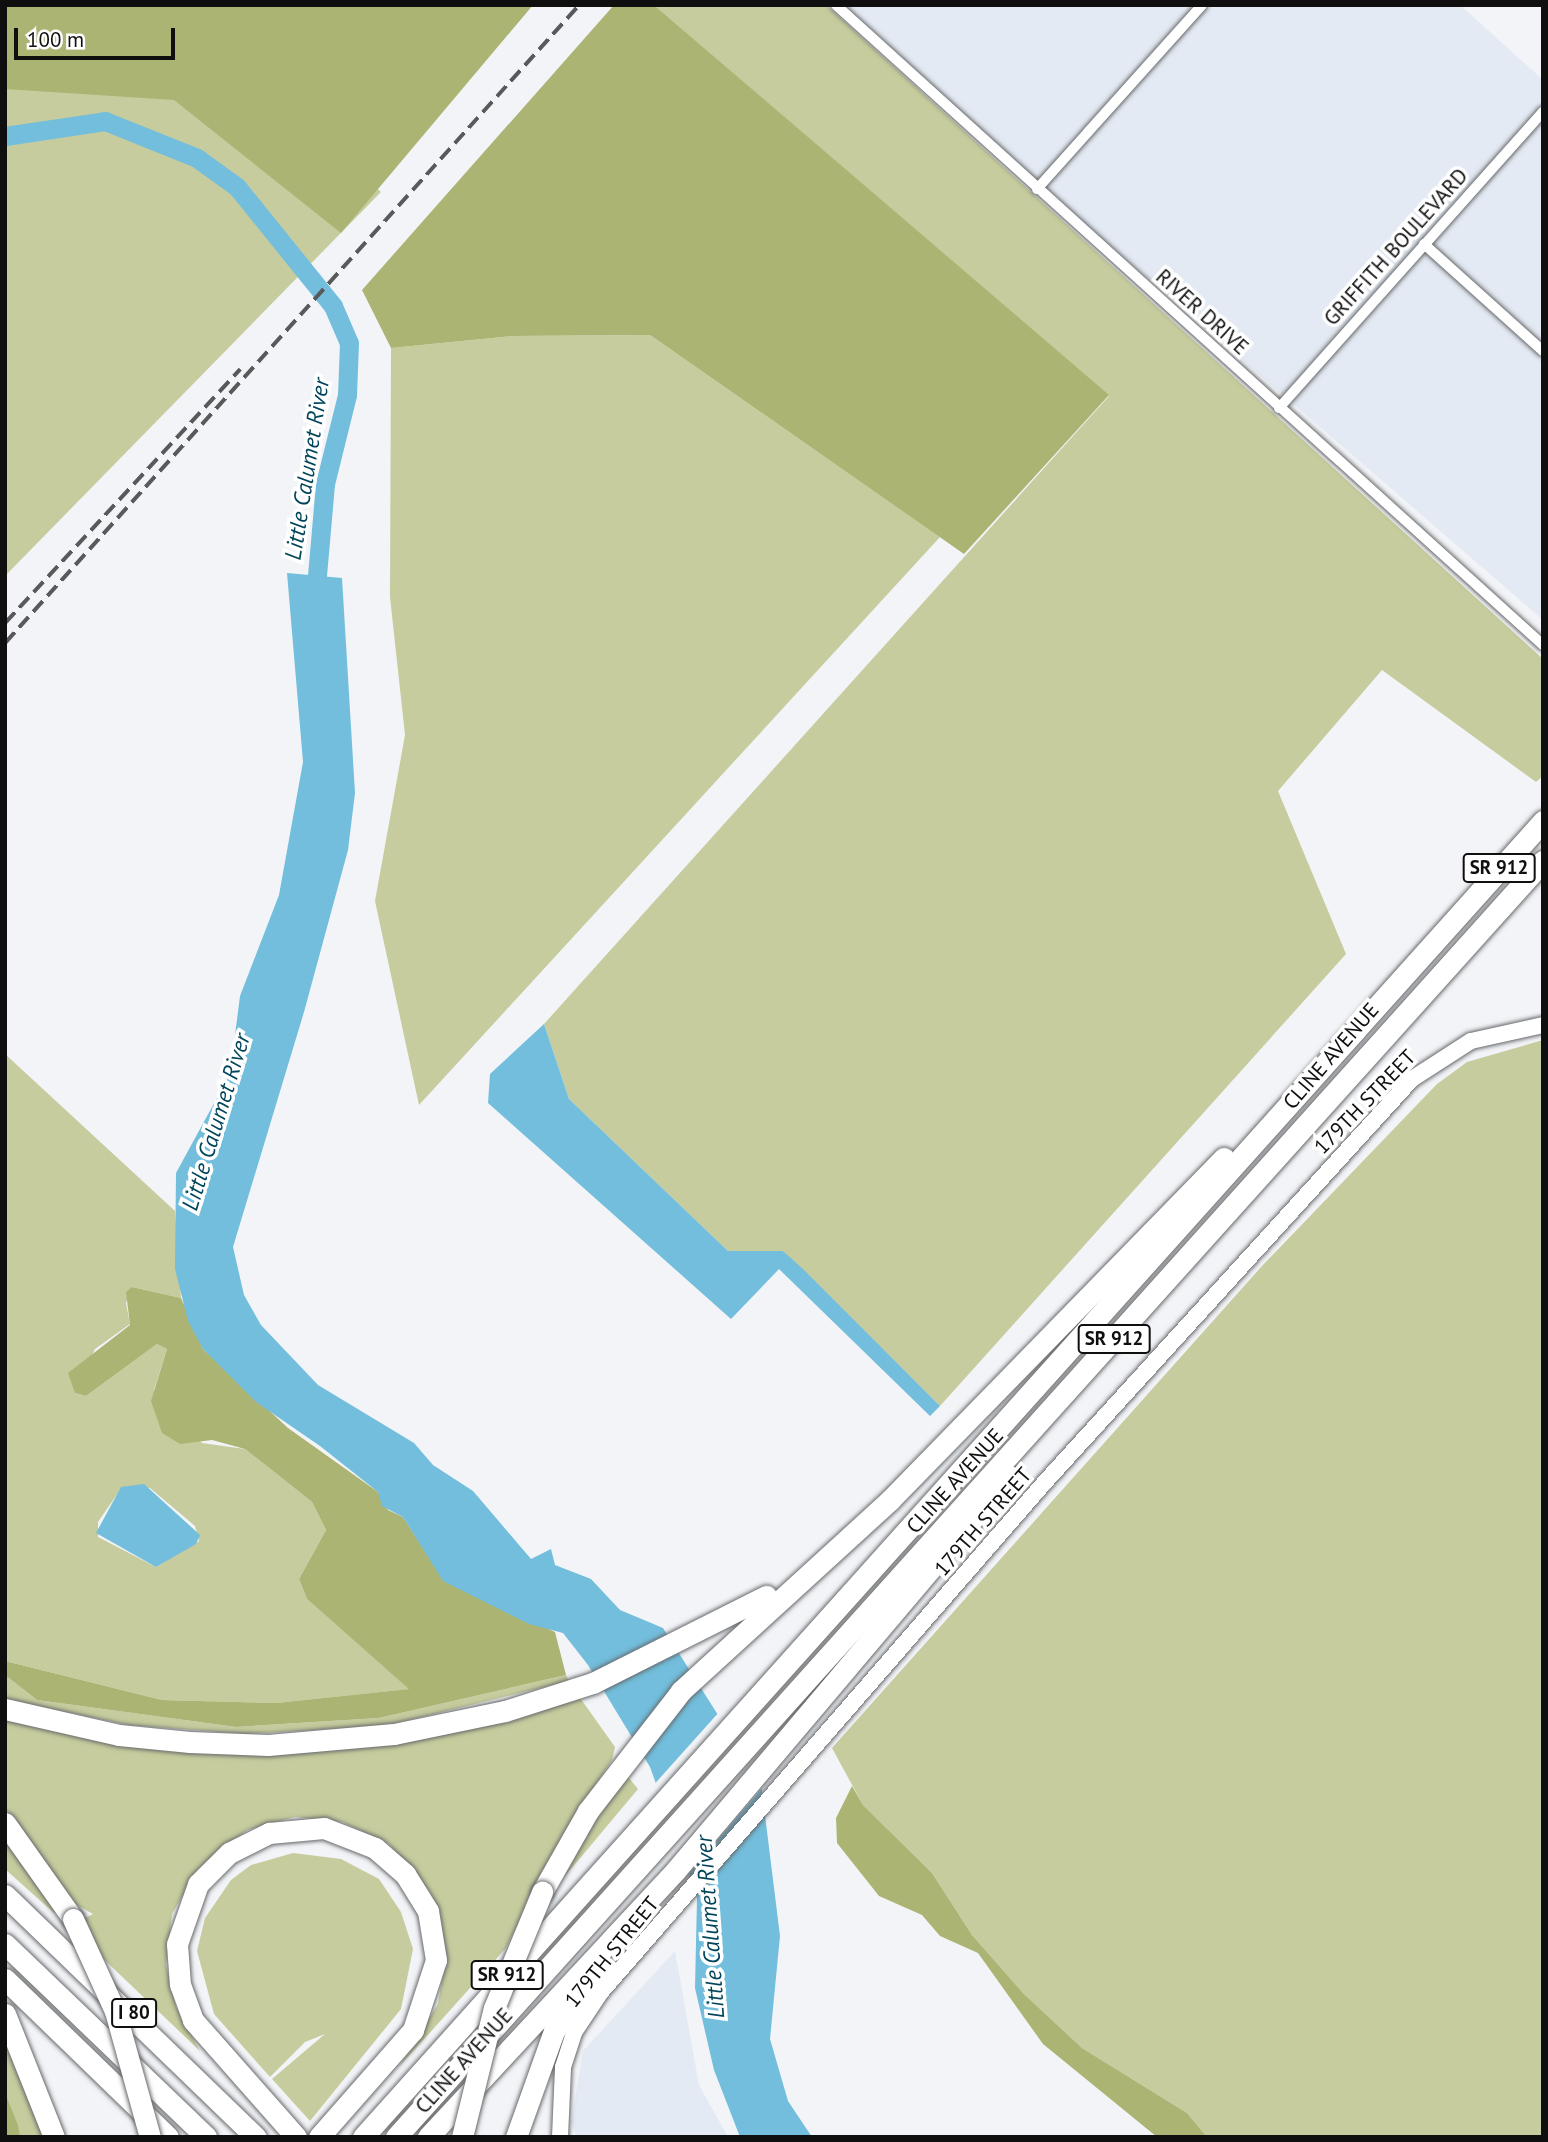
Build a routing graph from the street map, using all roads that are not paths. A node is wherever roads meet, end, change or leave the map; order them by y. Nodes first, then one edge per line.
1 (836, 5) edge
2 (1202, 5) edge
3 (1543, 112) edge
4 (1037, 189) junction
5 (1424, 244) junction
6 (1543, 351) edge
7 (1279, 408) junction
8 (1543, 645) edge
9 (1543, 821) edge
10 (1543, 861) edge
11 (1543, 1025) edge
12 (1278, 1117) junction
13 (1094, 1362) junction
14 (824, 1559) junction
15 (5, 1709) edge
16 (5, 1823) edge
17 (5, 1895) edge
18 (648, 1902) junction
19 (5, 1944) edge
20 (5, 1979) edge
21 (5, 2014) edge
22 (54, 2137) edge
23 (150, 2137) edge
24 (168, 2137) edge
25 (206, 2137) edge
26 (256, 2137) edge
27 (296, 2137) edge
28 (320, 2137) edge
29 (363, 2137) edge
30 (396, 2137) edge
31 (428, 2137) edge
32 (462, 2137) edge
33 (516, 2137) edge
34 (560, 2137) edge

1 - 4 street, RIVER DRIVE
2 - 4 street
3 - 5 street, GRIFFITH BOULEVARD
4 - 7 street, RIVER DRIVE
5 - 6 street
5 - 7 street, GRIFFITH BOULEVARD
7 - 8 street, RIVER DRIVE
9 - 12 highway, CLINE AVENUE / SR 912
10 - 13 highway, CLINE AVENUE / SR 912
11 - 34 street, 179TH STREET
12 - 14 highway
12 - 29 highway, CLINE AVENUE / SR 912
13 - 18 highway
13 - 30 highway, CLINE AVENUE / SR 912
14 - 15 highway
14 - 32 highway, bridge
16 - 23 highway, bridge
17 - 26 highway, I 80
18 - 31 highway
18 - 33 highway
19 - 25 highway, I 80
20 - 24 highway
21 - 22 highway
27 - 28 highway

